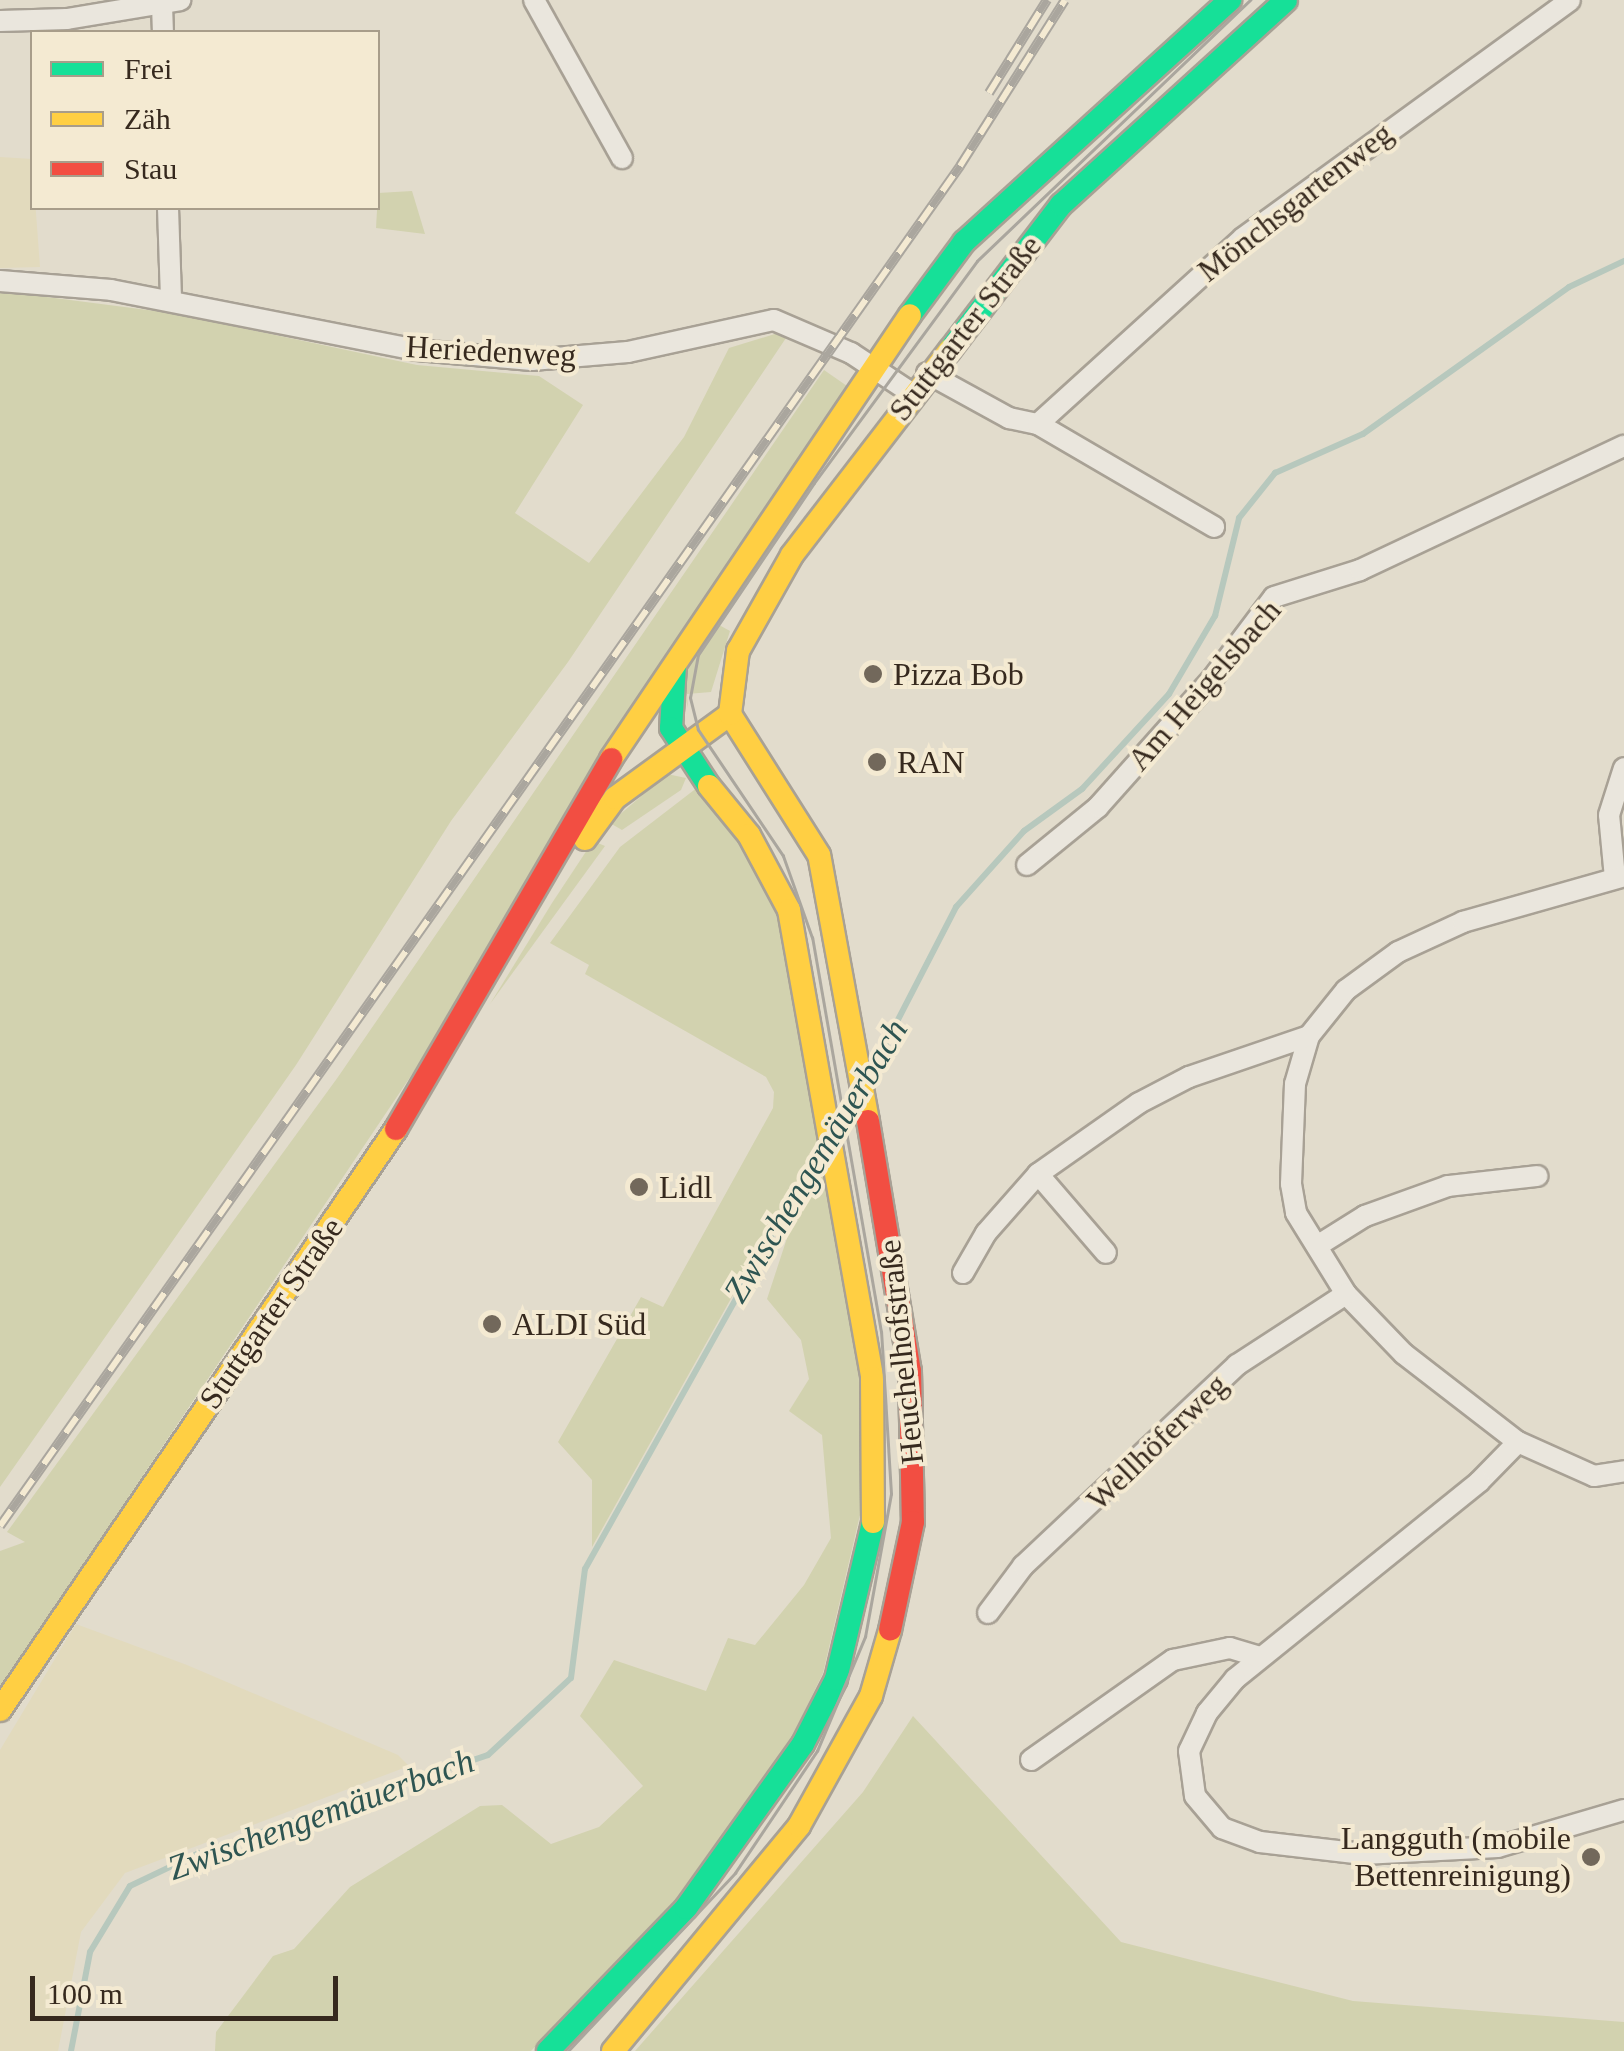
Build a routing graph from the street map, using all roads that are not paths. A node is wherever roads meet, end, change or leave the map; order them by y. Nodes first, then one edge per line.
1 (534, 0) edge
2 (1230, 0) edge
3 (1286, 0) edge
4 (1570, 0) edge
5 (171, 3) edge
6 (0, 21) edge
7 (163, 30) edge
8 (622, 158) dead end
9 (168, 210) edge
10 (0, 281) edge
11 (172, 299) junction
12 (875, 368) junction
13 (927, 374) junction
14 (913, 394) junction
15 (1038, 424) junction
16 (1624, 446) edge
17 (1214, 528) dead end
18 (677, 659) junction
19 (730, 714) junction
20 (671, 728) junction
21 (682, 750) junction
22 (610, 768) junction
23 (1624, 768) edge
24 (1026, 865) dead end
25 (1619, 877) edge
26 (530, 908) junction
27 (1309, 1036) junction
28 (1038, 1174) junction
29 (1537, 1176) dead end
30 (1316, 1246) junction
31 (1106, 1253) dead end
32 (963, 1272) dead end
33 (1346, 1294) junction
34 (1518, 1442) junction
35 (1624, 1471) edge
36 (988, 1612) dead end
37 (1257, 1656) junction
38 (0, 1710) edge
39 (1031, 1760) dead end
40 (1624, 1810) edge
41 (548, 2051) edge
42 (613, 2051) edge

1 - 8 street
2 - 12 main road, Stuttgarter Straße
3 - 13 main road, Stuttgarter Straße
4 - 15 street, Mönchsgartenweg
5 - 6 street
5 - 7 street
9 - 11 street
10 - 11 street, Heriedenweg
11 - 12 street, Heriedenweg
12 - 14 street, Heriedenweg
12 - 18 main road, Stuttgarter Straße
13 - 14 main road, Stuttgarter Straße
13 - 15 street
14 - 19 main road, Stuttgarter Straße
15 - 17 street
16 - 24 street, Am Heigelsbach
18 - 20 main road, Stuttgarter Straße
18 - 22 main road, Stuttgarter Straße
19 - 20 main road, Stuttgarter Straße
19 - 21 main road, Stuttgarter Straße
19 - 42 main road, Heuchelhofstraße
20 - 21 main road
20 - 22 main road, Stuttgarter Straße
21 - 26 main road, Stuttgarter Straße
21 - 41 main road, Heuchelhofstraße
22 - 26 main road, Stuttgarter Straße
23 - 25 street
25 - 27 street
26 - 38 main road, Stuttgarter Straße
27 - 28 street
27 - 30 street
28 - 31 street
28 - 32 street
29 - 30 street
30 - 33 street
33 - 34 street
33 - 36 street, Wellhöferweg
34 - 35 street
34 - 37 street
37 - 39 street
37 - 40 street

